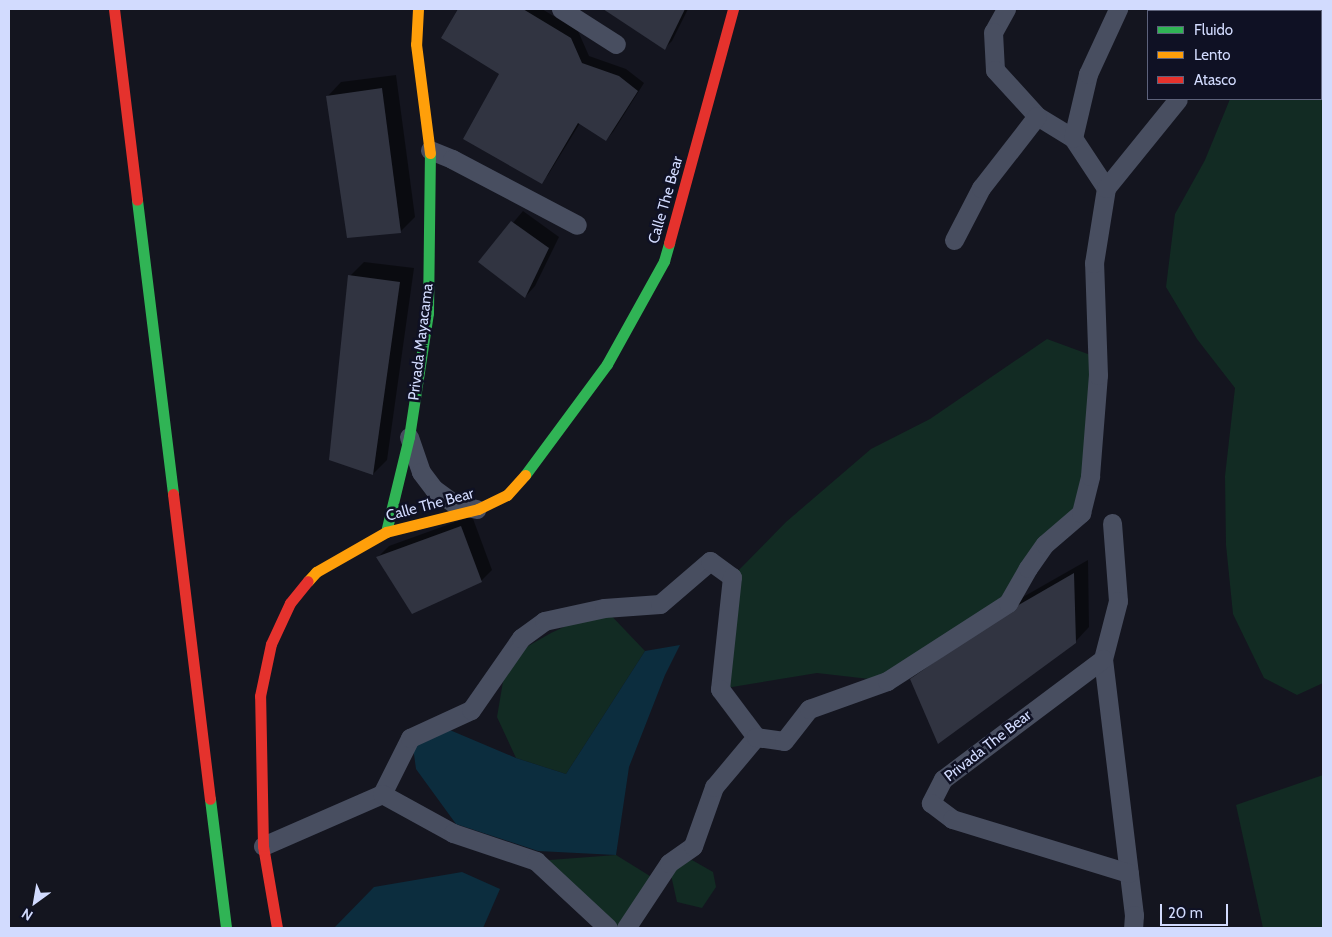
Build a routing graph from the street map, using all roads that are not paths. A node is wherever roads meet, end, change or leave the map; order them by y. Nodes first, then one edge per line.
1 (114, 9) edge
2 (418, 9) edge
3 (560, 9) edge
4 (733, 9) edge
5 (1006, 9) edge
6 (1118, 9) edge
7 (616, 44) dead end
8 (1177, 100) edge
9 (1037, 116) junction
10 (1073, 138) junction
11 (430, 150) junction
12 (1106, 188) junction
13 (576, 225) dead end
14 (954, 240) dead end
15 (409, 437) junction
16 (478, 509) junction
17 (1112, 524) dead end
18 (386, 532) junction
19 (1103, 659) junction
20 (756, 736) junction
21 (382, 794) junction
22 (263, 846) junction
23 (1129, 872) junction
24 (226, 928) edge
25 (277, 928) edge
26 (608, 928) edge
27 (626, 928) edge
28 (1133, 928) edge

1 - 24 street
2 - 11 street, Privada Mayacama
3 - 7 street
4 - 16 street, Calle The Bear
5 - 9 street
6 - 10 street
8 - 12 street
9 - 10 street
9 - 14 street
10 - 12 street
11 - 13 street
11 - 15 street, Privada Mayacama
12 - 20 street
15 - 16 street
15 - 18 street, Privada Mayacama
16 - 18 street, Calle The Bear
17 - 19 street
18 - 22 street, Calle The Bear
19 - 23 street
19 - 23 street, Privada The Bear
20 - 21 street
20 - 27 street
21 - 22 street
21 - 26 street
22 - 25 street, Calle The Bear
23 - 28 street

